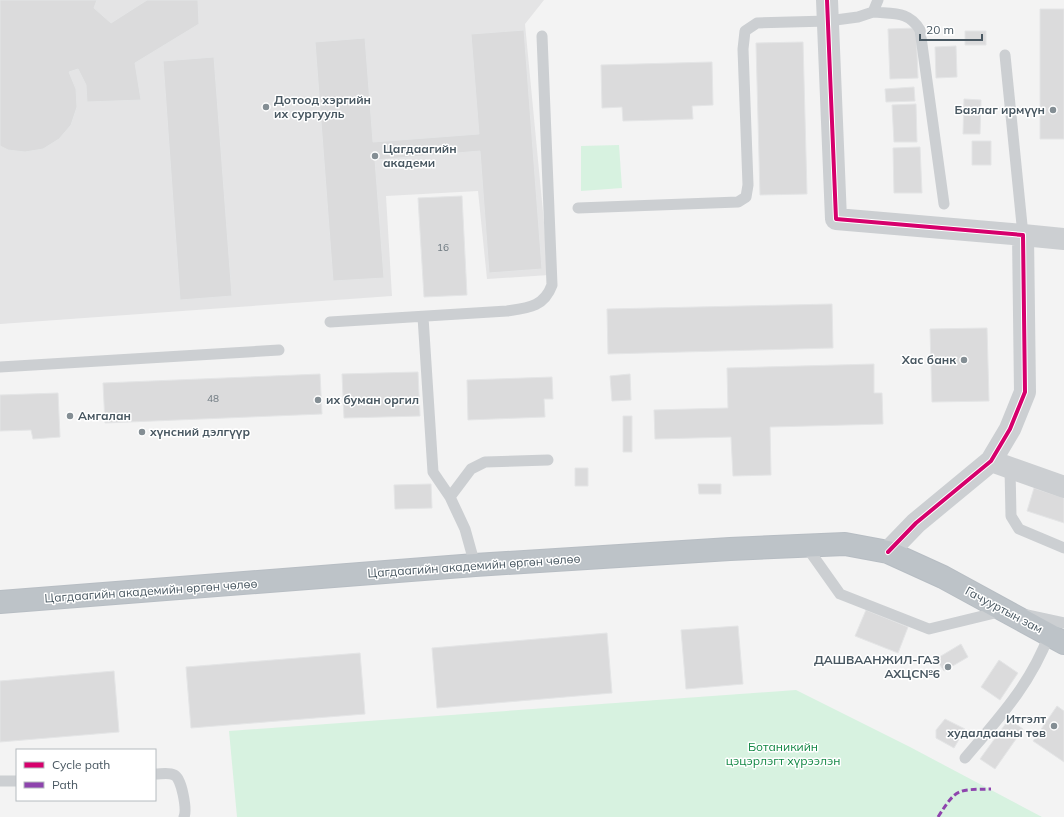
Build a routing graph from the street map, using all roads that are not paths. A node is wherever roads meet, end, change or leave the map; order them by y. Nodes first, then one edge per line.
1 (878, 0) edge
2 (828, 11) edge
3 (874, 12) junction
4 (542, 36) dead end
5 (1005, 55) dead end
6 (944, 204) dead end
7 (578, 208) dead end
8 (1023, 235) junction
9 (1064, 239) edge
10 (423, 317) junction
11 (330, 322) dead end
12 (279, 350) dead end
13 (0, 367) edge
14 (548, 460) dead end
15 (1000, 464) junction
16 (1064, 487) edge
17 (450, 497) junction
18 (806, 546) junction
19 (1064, 548) edge
20 (888, 552) junction
21 (475, 566) junction
22 (943, 577) joint
23 (0, 602) edge
24 (1004, 610) junction
25 (1059, 633) edge
26 (965, 758) dead end
27 (156, 774) edge
28 (16, 781) edge
29 (0, 782) edge
30 (184, 817) edge

1 - 3 lane
2 - 3 lane
2 - 7 lane
2 - 8 street
3 - 6 lane
4 - 10 lane
5 - 8 lane
8 - 9 street
8 - 15 street
10 - 11 lane
10 - 17 lane
12 - 13 lane
14 - 17 lane
15 - 16 street
15 - 19 lane
15 - 20 street
17 - 21 lane
18 - 20 highway, Цагдаагийн академийн өргөн чөлөө
18 - 21 highway, Цагдаагийн академийн өргөн чөлөө
18 - 24 lane
20 - 22 highway, Цагдаагийн академийн өргөн чөлөө
21 - 23 highway, Цагдаагийн академийн өргөн чөлөө
22 - 24 highway, Гачууртын зам
24 - 25 highway, Гачууртын зам
25 - 26 lane
27 - 30 lane
28 - 29 lane

